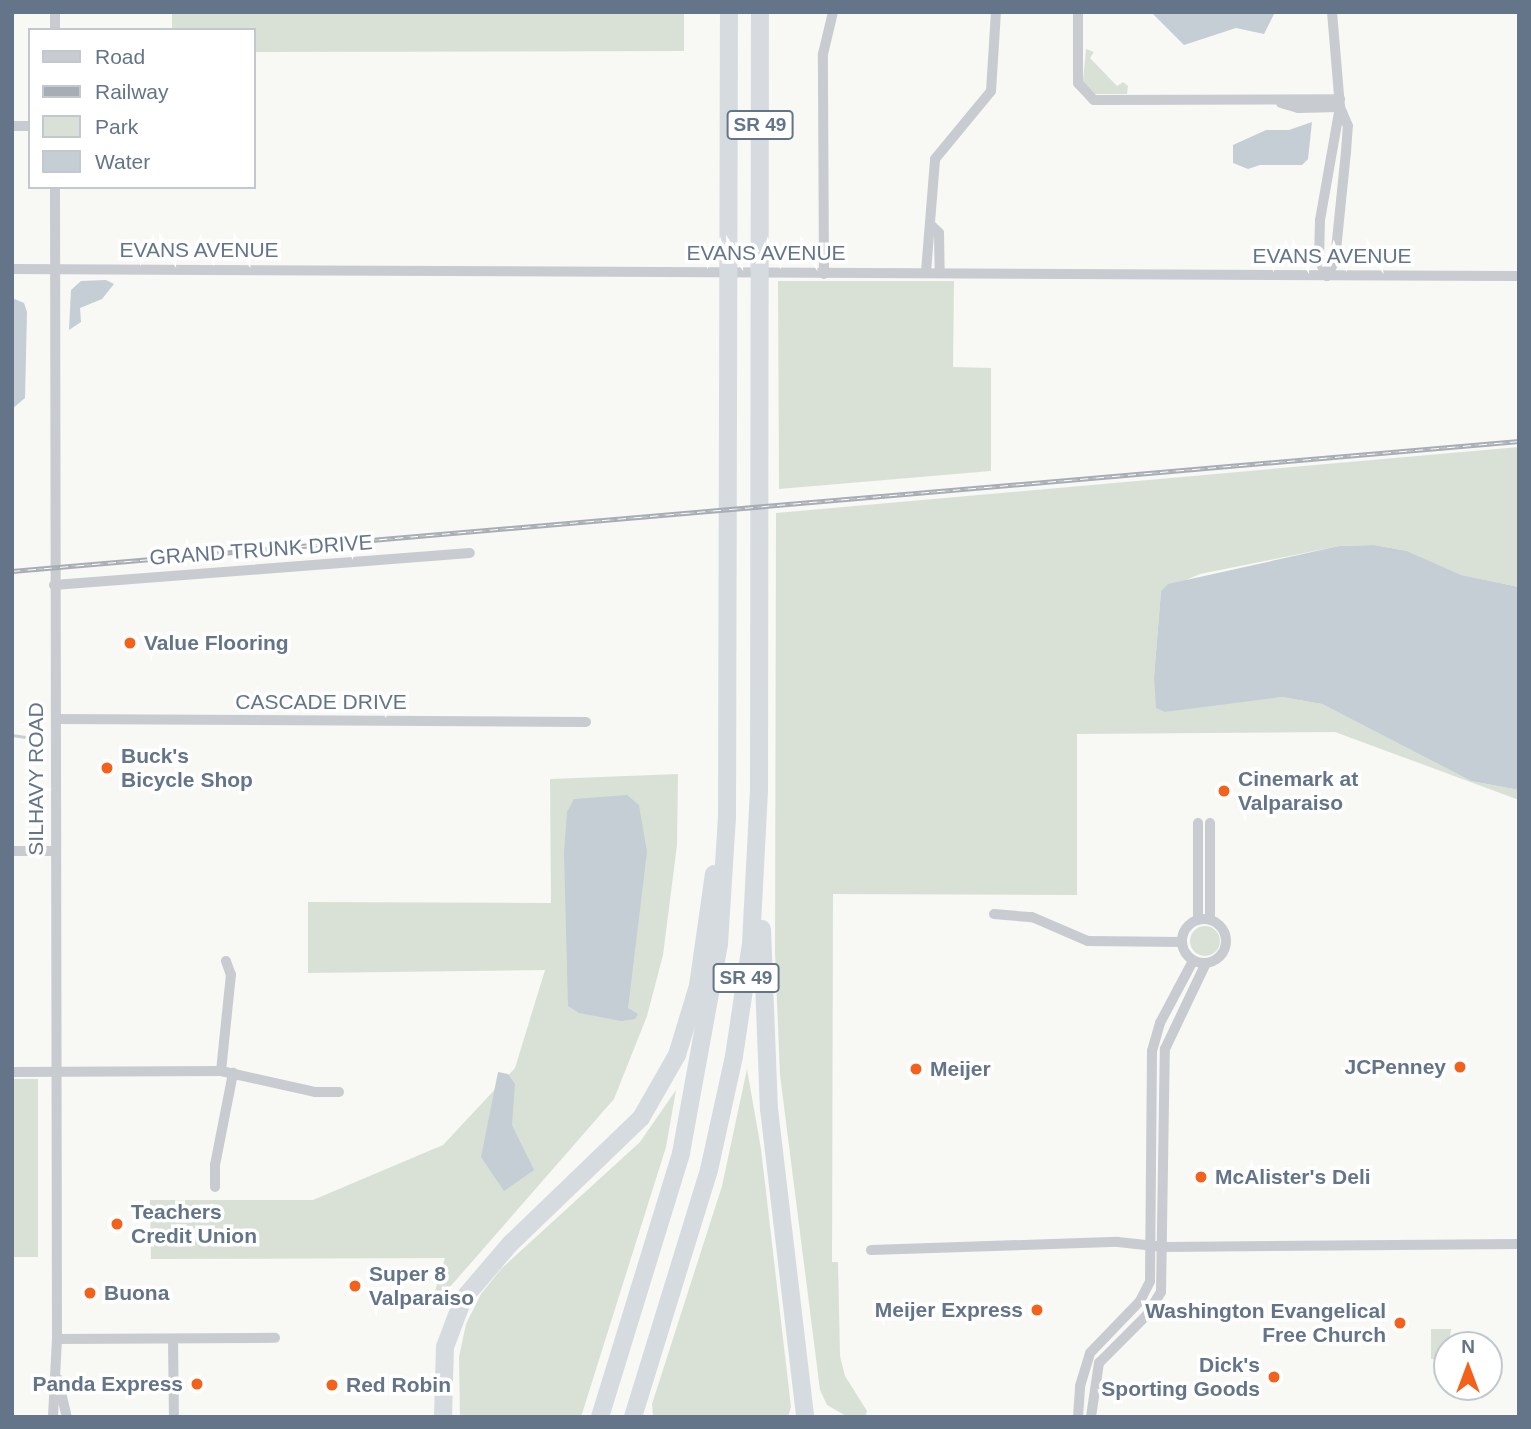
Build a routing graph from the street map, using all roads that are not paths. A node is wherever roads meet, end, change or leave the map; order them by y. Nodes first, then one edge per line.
1 (729, 12) edge
2 (760, 12) edge
3 (833, 12) edge
4 (996, 12) edge
5 (1078, 12) edge
6 (1332, 12) edge
7 (1340, 103) junction
8 (55, 189) edge
9 (932, 226) junction
10 (12, 269) edge
11 (55, 269) junction
12 (926, 272) junction
13 (940, 272) junction
14 (824, 274) junction
15 (1327, 276) junction
16 (1519, 276) edge
17 (470, 553) dead end
18 (54, 585) junction
19 (56, 719) junction
20 (586, 722) dead end
21 (727, 749) junction
22 (1198, 823) dead end
23 (1210, 823) dead end
24 (12, 851) edge
25 (55, 851) junction
26 (758, 861) junction
27 (994, 914) dead end
28 (1198, 920) junction
29 (1210, 920) junction
30 (1182, 942) junction
31 (226, 961) dead end
32 (1194, 961) junction
33 (1206, 963) junction
34 (54, 1071) junction
35 (221, 1071) junction
36 (12, 1072) edge
37 (233, 1073) junction
38 (339, 1091) dead end
39 (215, 1187) dead end
40 (1519, 1244) edge
41 (1158, 1247) junction
42 (871, 1250) dead end
43 (1128, 1315) junction
44 (275, 1338) dead end
45 (57, 1339) junction
46 (173, 1339) junction
47 (1114, 1349) junction
48 (56, 1371) junction
49 (804, 1398) junction
50 (602, 1409) edge
51 (635, 1409) edge
52 (53, 1417) edge
53 (67, 1417) edge
54 (174, 1417) edge
55 (443, 1417) edge
56 (805, 1417) edge
57 (819, 1417) edge
58 (1078, 1417) edge
59 (1091, 1417) edge

1 - 21 highway, SR 49
2 - 26 highway, SR 49
3 - 14 street
4 - 9 street
5 - 7 street
6 - 7 street
7 - 15 street
8 - 11 street, SILHAVY ROAD
9 - 12 street
9 - 13 street
10 - 11 street, EVANS AVENUE
11 - 14 street, EVANS AVENUE
11 - 18 street, SILHAVY ROAD
12 - 13 street, EVANS AVENUE
12 - 14 street, EVANS AVENUE
13 - 15 street, EVANS AVENUE
15 - 16 street, EVANS AVENUE
17 - 18 street, GRAND TRUNK DRIVE
18 - 19 street, SILHAVY ROAD
19 - 20 street, CASCADE DRIVE
19 - 25 street, SILHAVY ROAD
21 - 50 highway, SR 49
21 - 55 highway
22 - 28 street
23 - 29 street
24 - 25 street
25 - 34 street, SILHAVY ROAD
26 - 49 highway
26 - 51 highway, SR 49
27 - 30 street
28 - 29 street
28 - 30 street
29 - 33 street
30 - 32 street
31 - 35 street
32 - 33 street
32 - 41 street
33 - 41 street
34 - 35 street
34 - 36 street
34 - 45 street, SILHAVY ROAD
35 - 37 street
37 - 38 street
37 - 39 street
40 - 41 street
41 - 42 street
41 - 43 street
41 - 47 street
43 - 47 street
43 - 58 street
44 - 46 street
45 - 46 street
45 - 48 street, SILHAVY ROAD
46 - 54 street
47 - 59 street
48 - 52 street, SILHAVY ROAD
48 - 53 street, SILHAVY ROAD
49 - 56 highway
49 - 57 highway

